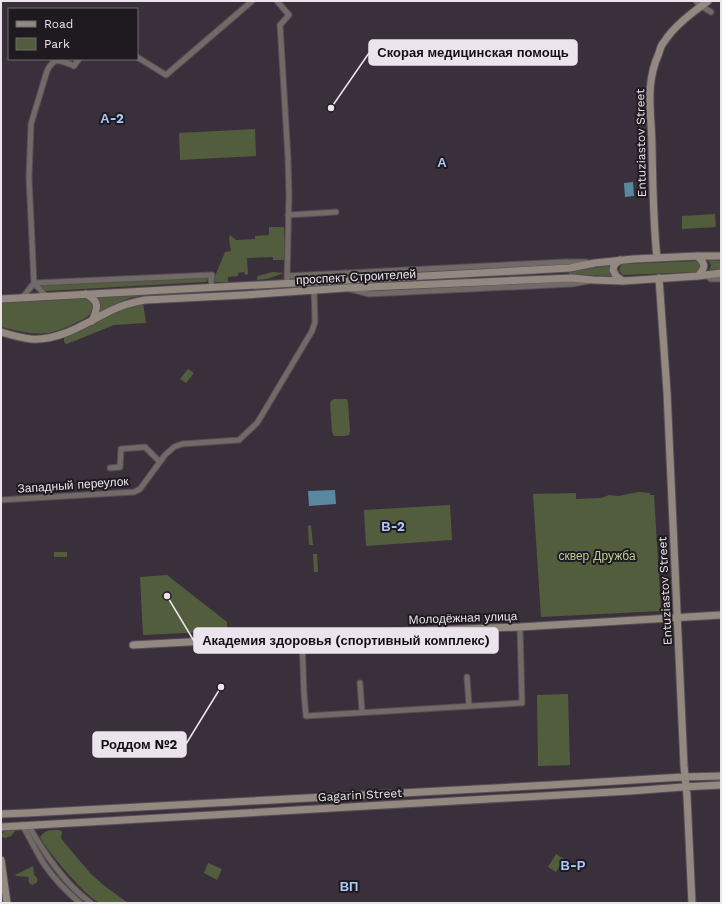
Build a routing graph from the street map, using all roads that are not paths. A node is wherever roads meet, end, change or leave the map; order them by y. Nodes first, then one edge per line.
1 (252, 1) edge
2 (277, 1) edge
3 (708, 1) edge
4 (699, 3) edge
5 (711, 12) dead end
6 (138, 59) edge
7 (78, 60) edge
8 (336, 212) dead end
9 (288, 215) junction
10 (697, 256) junction
11 (720, 256) edge
12 (655, 258) junction
13 (620, 260) junction
14 (721, 272) edge
15 (701, 275) junction
16 (657, 278) junction
17 (287, 279) junction
18 (721, 279) edge
19 (623, 281) junction
20 (34, 283) junction
21 (212, 287) junction
22 (314, 290) junction
23 (86, 294) junction
24 (46, 296) junction
25 (23, 297) junction
26 (1, 299) edge
27 (92, 321) junction
28 (1, 332) edge
29 (160, 462) junction
30 (110, 468) dead end
31 (1, 500) edge
32 (721, 615) edge
33 (676, 618) junction
34 (520, 627) junction
35 (302, 638) junction
36 (133, 645) dead end
37 (467, 677) dead end
38 (360, 683) dead end
39 (469, 706) junction
40 (362, 712) junction
41 (721, 776) edge
42 (684, 778) junction
43 (721, 786) edge
44 (685, 787) junction
45 (27, 813) junction
46 (1, 814) edge
47 (16, 814) junction
48 (22, 825) junction
49 (1, 827) edge
50 (1, 860) edge
51 (690, 900) edge
52 (7, 903) edge
53 (80, 903) edge
54 (91, 903) edge

1 - 6 street
2 - 9 street
3 - 4 street, Entuziastov Street
4 - 5 street
4 - 12 street, Entuziastov Street
7 - 20 street
8 - 9 street
9 - 17 street
10 - 11 street, проспект Строителей
10 - 12 street, проспект Строителей
10 - 15 street
12 - 13 street, проспект Строителей
13 - 17 street, проспект Строителей
13 - 19 street
14 - 15 street, проспект Строителей
15 - 16 street, проспект Строителей
15 - 18 street
16 - 19 street, проспект Строителей
16 - 33 street
17 - 21 street, проспект Строителей
19 - 22 street, проспект Строителей
20 - 21 street
20 - 24 street
20 - 25 street
21 - 23 street, проспект Строителей
22 - 27 street, проспект Строителей
22 - 29 street, Западный переулок
23 - 24 street, проспект Строителей
23 - 27 street
24 - 25 street, проспект Строителей
25 - 26 street, проспект Строителей
27 - 28 street, проспект Строителей
29 - 30 street
29 - 31 street, Западный переулок
32 - 33 street, Молодёжная улица
33 - 34 street, Молодёжная улица
33 - 42 street
34 - 35 street, Молодёжная улица
34 - 39 street
35 - 36 street, Молодёжная улица
35 - 40 street
37 - 39 street
38 - 40 street
39 - 40 street
41 - 42 street, Gagarin Street
42 - 44 street
42 - 45 street, Gagarin Street
43 - 44 street, Gagarin Street
44 - 48 street, Gagarin Street
44 - 51 street
45 - 47 street, Gagarin Street
45 - 48 street
46 - 47 street, Gagarin Street
47 - 48 street
48 - 49 street, Gagarin Street
48 - 53 street
48 - 54 street
50 - 52 street

